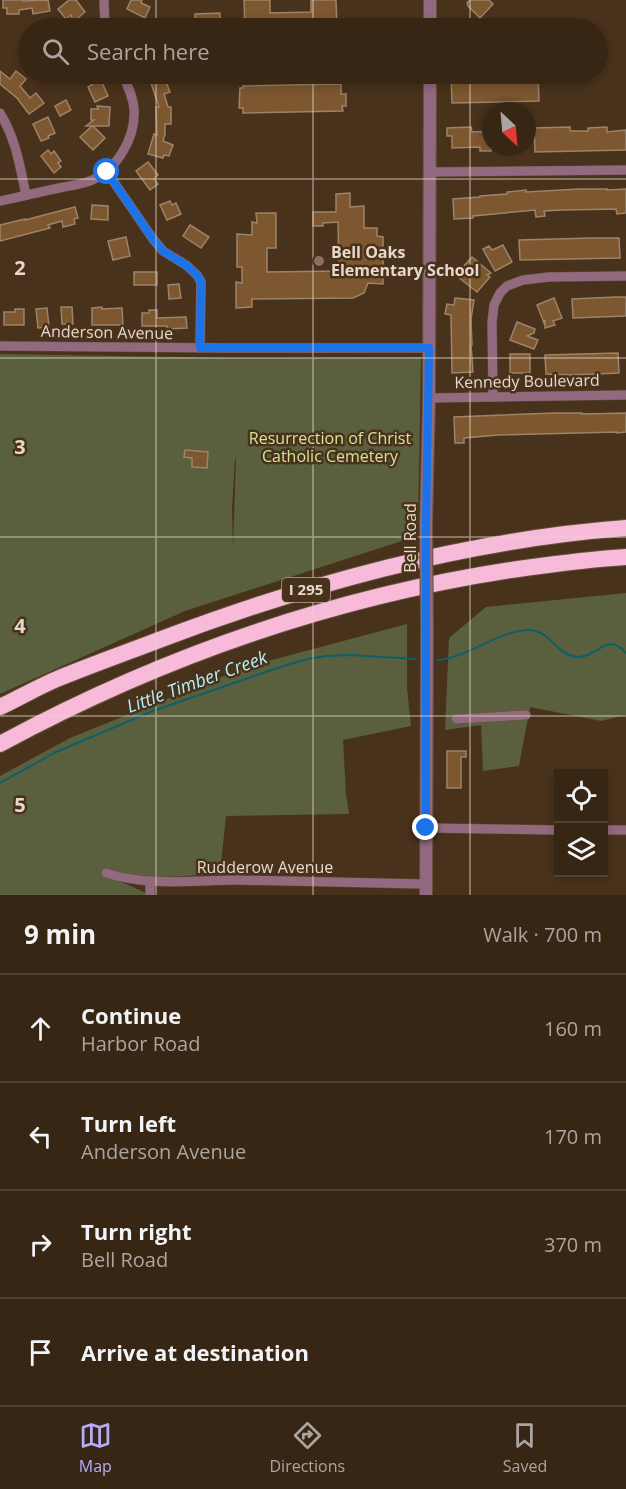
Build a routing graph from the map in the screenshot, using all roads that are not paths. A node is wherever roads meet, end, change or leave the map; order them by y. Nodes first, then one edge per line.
1 (104, 0) edge
2 (430, 0) edge
3 (105, 18) edge
4 (430, 18) edge
5 (126, 84) edge
6 (430, 84) edge
7 (0, 113) edge
8 (626, 170) edge
9 (107, 172) junction
10 (429, 172) junction
11 (26, 195) junction
12 (0, 201) edge
13 (626, 276) edge
14 (0, 346) edge
15 (200, 348) junction
16 (429, 348) junction
17 (626, 394) edge
18 (493, 397) junction
19 (429, 398) junction
20 (626, 528) edge
21 (626, 557) edge
22 (141, 647) junction
23 (0, 707) edge
24 (526, 715) dead end
25 (0, 717) edge
26 (456, 719) dead end
27 (0, 745) edge
28 (426, 828) junction
29 (554, 830) edge
30 (608, 830) edge
31 (626, 830) edge
32 (106, 873) dead end
33 (150, 881) junction
34 (426, 889) edge
35 (150, 895) edge

1 - 3 street
2 - 4 street
5 - 9 street
6 - 10 street, Bell Road
7 - 11 street
8 - 10 street
9 - 11 street
9 - 15 street
10 - 16 street, Bell Road
11 - 12 street
13 - 18 street
14 - 15 street, Anderson Avenue
15 - 16 street, Anderson Avenue
16 - 19 street, Bell Road
17 - 18 street, Kennedy Boulevard
18 - 19 street, Kennedy Boulevard
19 - 28 street, Bell Road, bridge
20 - 22 highway, I 295
21 - 27 highway, I 295
22 - 23 highway
22 - 25 highway, I 295
24 - 26 street
28 - 29 street
28 - 34 street, Bell Road
30 - 31 street
32 - 33 street, Rudderow Avenue
33 - 34 street, Rudderow Avenue
33 - 35 street

